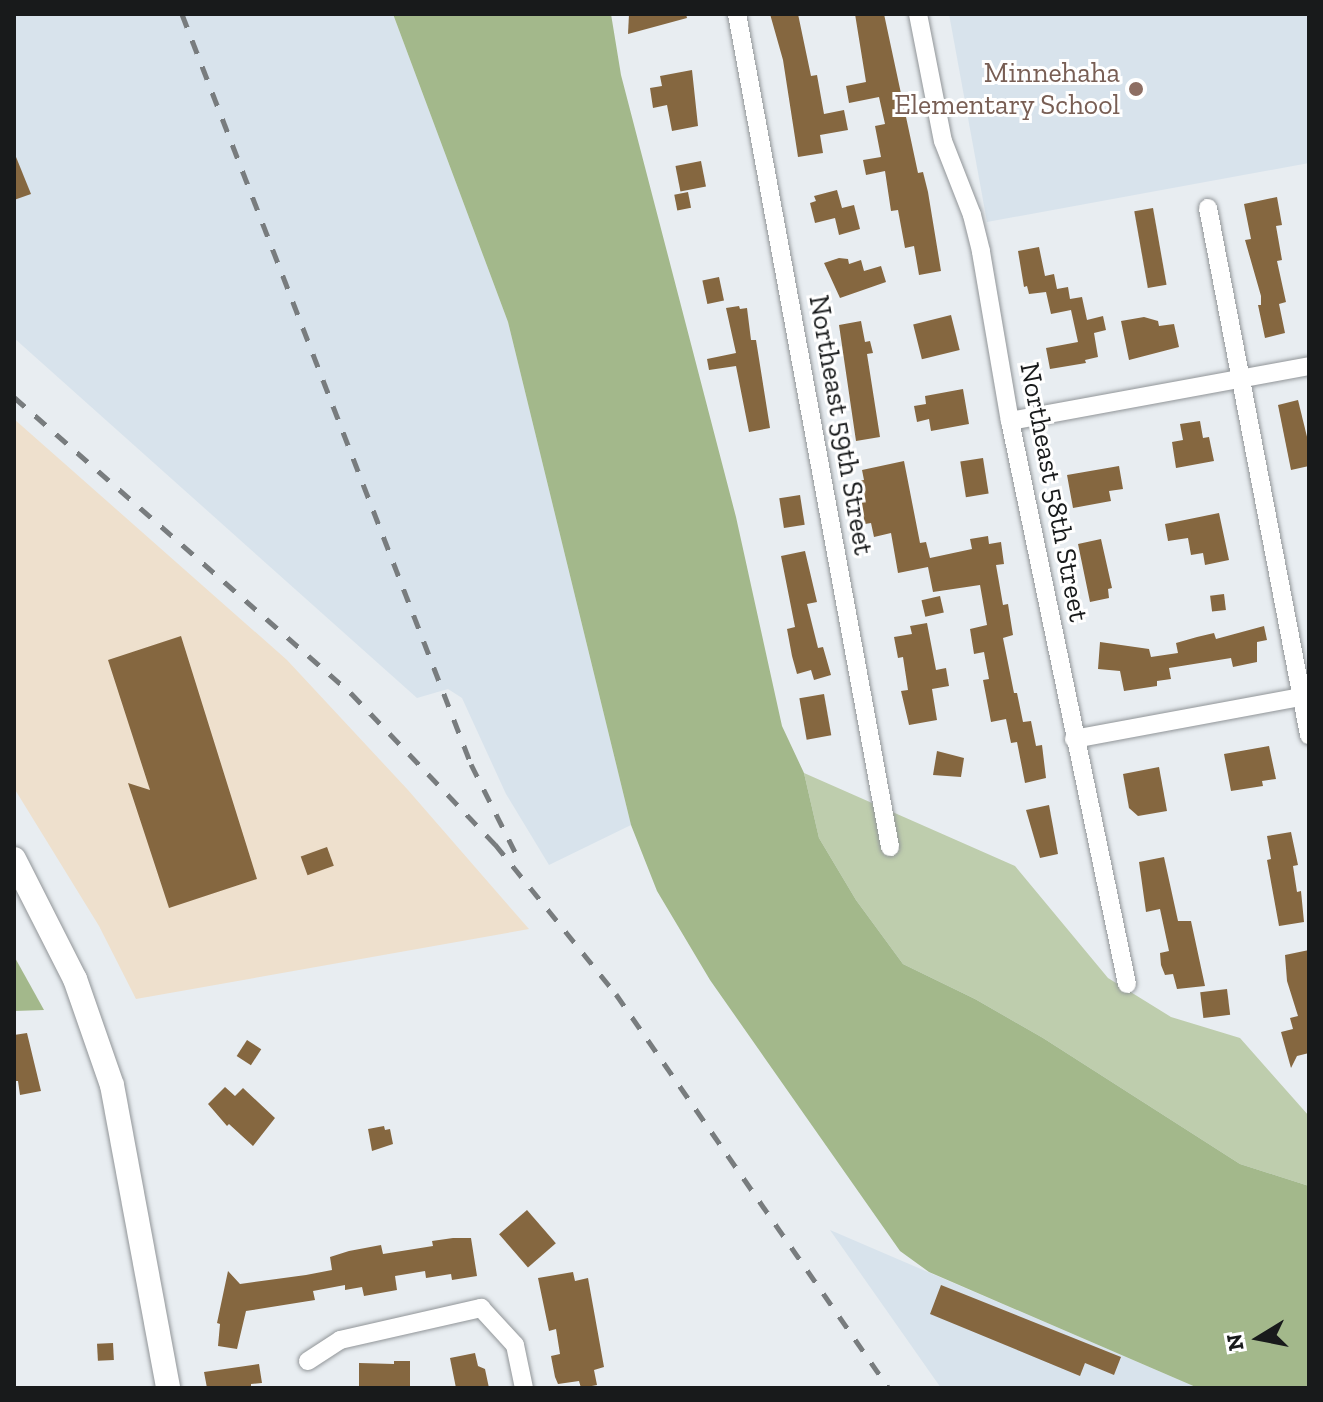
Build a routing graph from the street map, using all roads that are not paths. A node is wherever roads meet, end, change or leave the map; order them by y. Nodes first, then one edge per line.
1 (737, 14) edge
2 (918, 14) edge
3 (1208, 208) dead end
4 (1309, 366) edge
5 (1239, 377) junction
6 (1010, 421) junction
7 (1301, 697) junction
8 (1309, 735) edge
9 (1074, 739) junction
10 (890, 847) dead end
11 (14, 859) edge
12 (1127, 984) dead end
13 (308, 1361) dead end
14 (168, 1388) edge
15 (524, 1388) edge

1 - 10 street, Northeast 59th Street
2 - 6 street, Northeast 58th Street
3 - 5 street
4 - 5 street
5 - 6 street
5 - 7 street
6 - 9 street, Northeast 58th Street
7 - 8 street
7 - 9 street
9 - 12 street, Northeast 58th Street
11 - 14 main road
13 - 15 street

